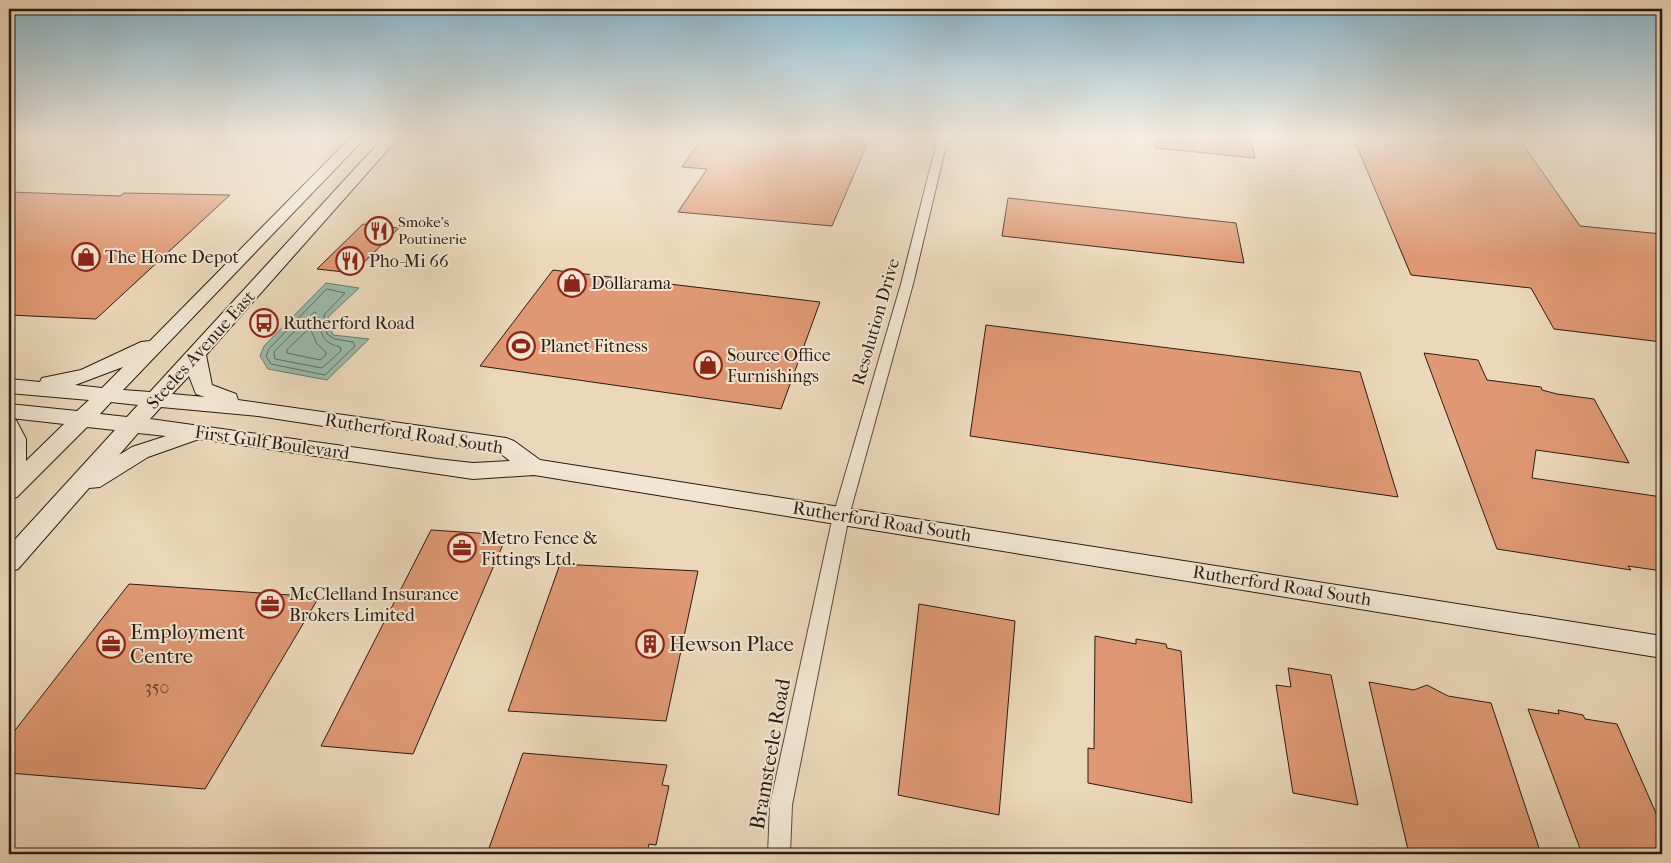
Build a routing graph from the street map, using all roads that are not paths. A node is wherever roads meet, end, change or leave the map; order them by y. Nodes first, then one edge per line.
1 (320, 177) edge
2 (356, 177) edge
3 (933, 177) edge
4 (166, 336) junction
5 (197, 356) junction
6 (9, 386) edge
7 (106, 396) junction
8 (157, 400) junction
9 (258, 408) junction
10 (9, 411) edge
11 (82, 421) junction
12 (135, 424) junction
13 (9, 425) edge
14 (199, 432) junction
15 (534, 467) junction
16 (9, 482) edge
17 (9, 491) edge
18 (72, 492) junction
19 (841, 516) junction
20 (9, 562) edge
21 (1662, 647) edge
22 (779, 854) edge

1 - 4 street, Steeles Avenue East
2 - 5 street, Steeles Avenue East
3 - 19 street, Resolution Drive
4 - 6 street
4 - 7 street, Steeles Avenue East
5 - 8 street, Steeles Avenue East
5 - 9 street
6 - 7 street
7 - 8 street, Rutherford Road South
7 - 11 street, Steeles Avenue East
8 - 9 street, Rutherford Road South
8 - 12 street, Steeles Avenue East
9 - 15 street, Rutherford Road South
10 - 11 street, First Gulf Boulevard
11 - 12 street, First Gulf Boulevard
11 - 17 street, Steeles Avenue East
12 - 14 street, First Gulf Boulevard
12 - 18 street, Steeles Avenue East
13 - 16 street
14 - 15 street, First Gulf Boulevard
14 - 18 street
15 - 19 street, Rutherford Road South
18 - 20 street, Steeles Avenue East
19 - 21 street, Rutherford Road South
19 - 22 street, Bramsteele Road

